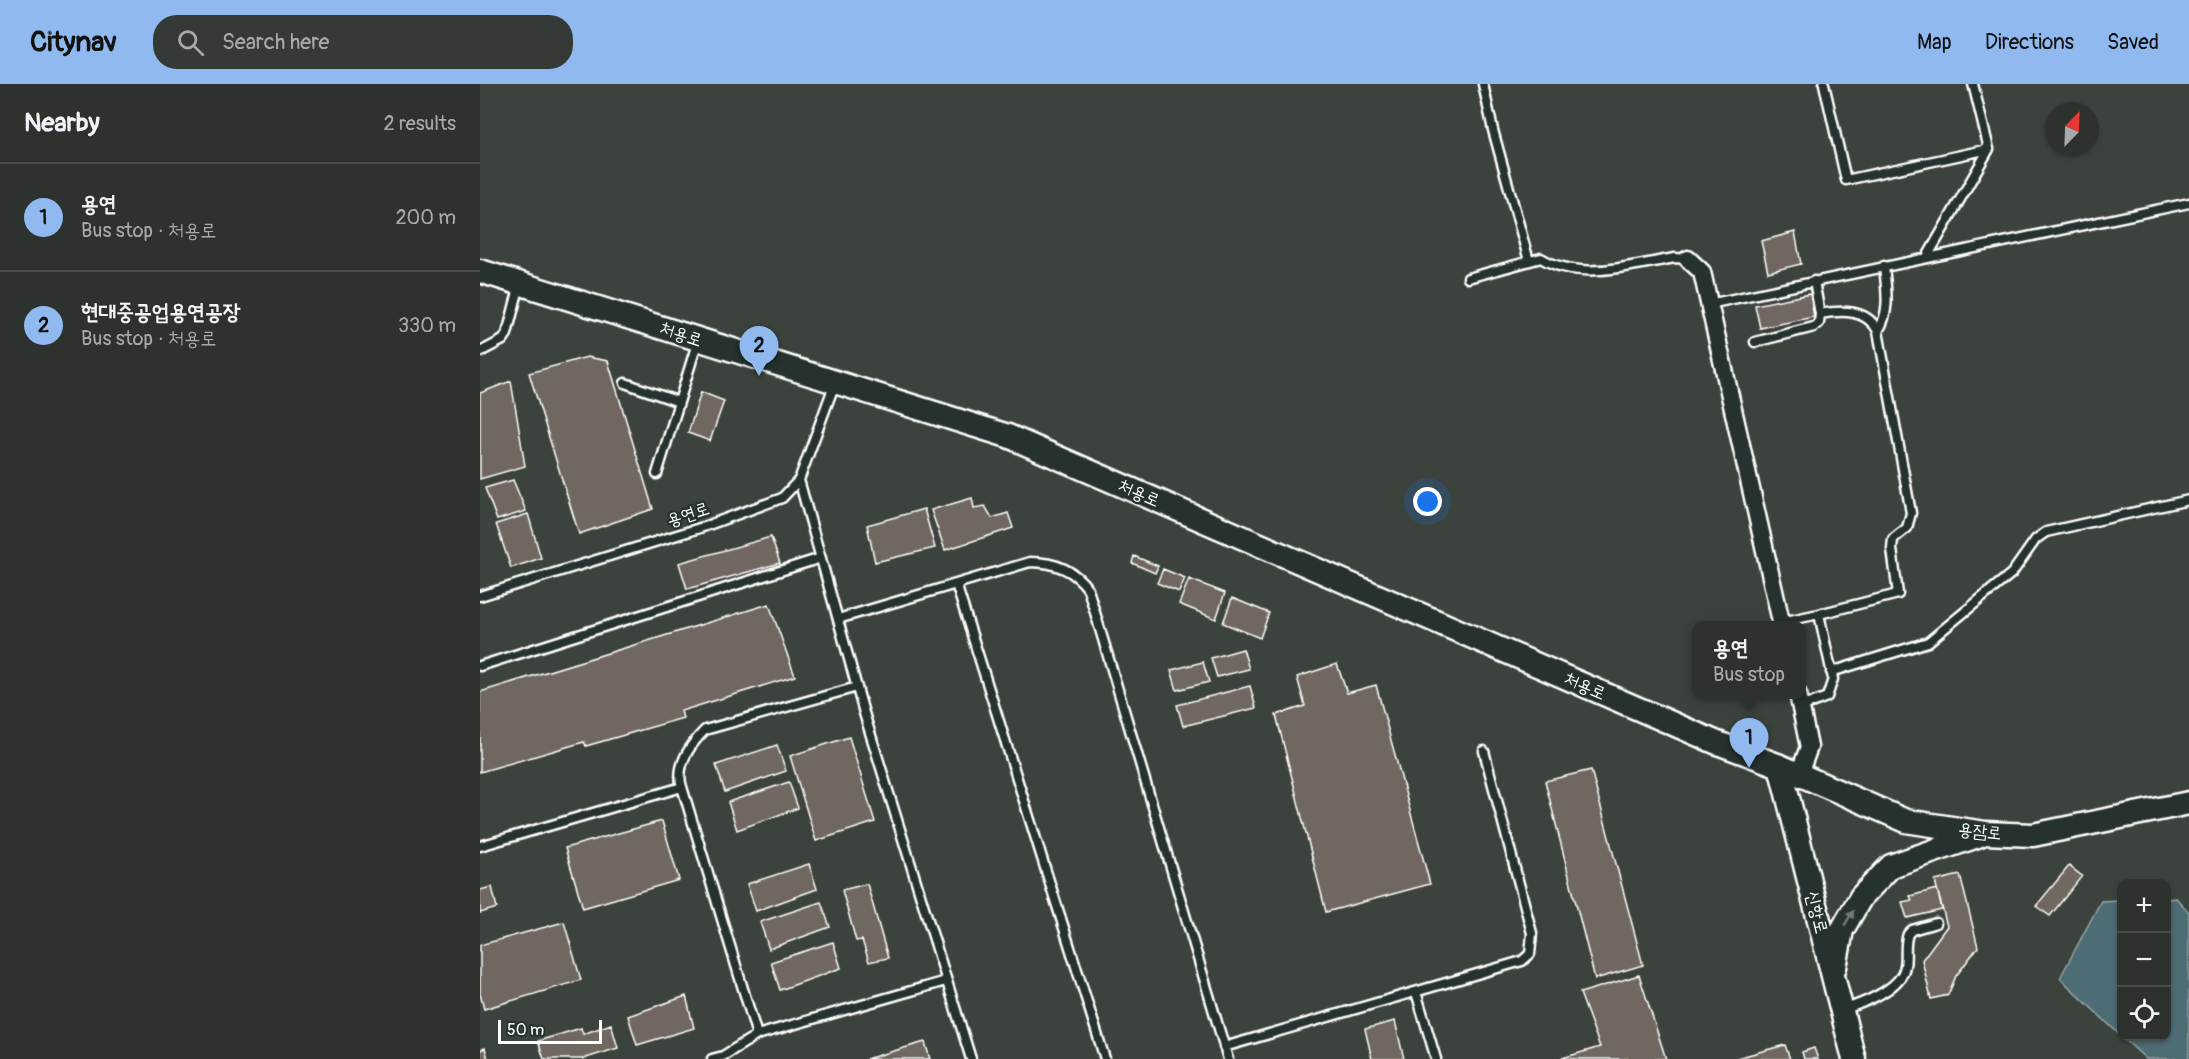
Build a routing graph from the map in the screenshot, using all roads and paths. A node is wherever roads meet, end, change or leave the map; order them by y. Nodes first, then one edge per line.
1 (1484, 84) edge
2 (1824, 84) edge
3 (1974, 84) edge
4 (1989, 149) junction
5 (2189, 202) edge
6 (1927, 256) junction
7 (1688, 259) joint
8 (1528, 261) junction
9 (1884, 266) junction
10 (480, 271) edge
11 (1468, 279) dead end
12 (1814, 281) junction
13 (520, 283) junction
14 (1709, 304) junction
15 (1820, 314) junction
16 (1878, 331) junction
17 (698, 339) junction
18 (1755, 342) dead end
19 (480, 352) edge
20 (625, 383) dead end
21 (835, 383) junction
22 (679, 402) junction
23 (657, 474) dead end
24 (799, 480) junction
25 (2189, 500) edge
26 (821, 558) junction
27 (956, 584) junction
28 (480, 596) edge
29 (1819, 614) junction
30 (838, 619) junction
31 (1780, 621) edge
32 (1792, 621) edge
33 (480, 666) edge
34 (1831, 672) junction
35 (857, 687) junction
36 (1799, 701) edge
37 (1484, 751) dead end
38 (1790, 770) junction
39 (682, 788) junction
40 (2189, 803) edge
41 (1985, 833) junction
42 (480, 846) edge
43 (1936, 923) dead end
44 (1833, 974) junction
45 (946, 981) junction
46 (1416, 992) junction
47 (1842, 1010) junction
48 (758, 1035) junction
49 (1224, 1047) junction
50 (1851, 1053) edge
51 (712, 1059) edge
52 (971, 1059) edge
53 (1105, 1059) edge
54 (1228, 1059) edge
55 (1436, 1059) edge

1 - 8 lane
2 - 4 lane
3 - 4 lane
4 - 6 lane
5 - 6 lane
6 - 9 lane
7 - 8 lane
7 - 14 street
8 - 11 lane
9 - 12 lane
9 - 16 lane
10 - 13 street, 처용로
12 - 14 lane
12 - 15 lane
13 - 17 street, 처용로
13 - 19 lane
14 - 31 street
15 - 16 lane
15 - 18 lane
16 - 29 lane
17 - 21 street, 처용로
17 - 22 lane
20 - 22 lane
21 - 24 lane, 용연로
21 - 38 street, 처용로
22 - 23 lane
24 - 26 lane
24 - 28 lane, 용연로
25 - 34 lane
26 - 30 lane
26 - 33 lane
27 - 30 lane
27 - 49 lane
27 - 53 lane
29 - 32 lane
29 - 34 lane
30 - 35 lane
34 - 36 lane
35 - 39 lane
35 - 45 lane
36 - 38 street
37 - 46 lane
38 - 41 street, 용잠로
38 - 44 street, 신항로
39 - 42 lane
39 - 48 lane
40 - 41 street, 용잠로
44 -> 41 street
43 - 47 lane
44 - 47 street, 신항로
45 - 48 lane
45 - 52 lane
46 - 49 lane
46 - 55 lane
47 - 50 street, 신항로
48 - 51 lane
49 - 54 lane

